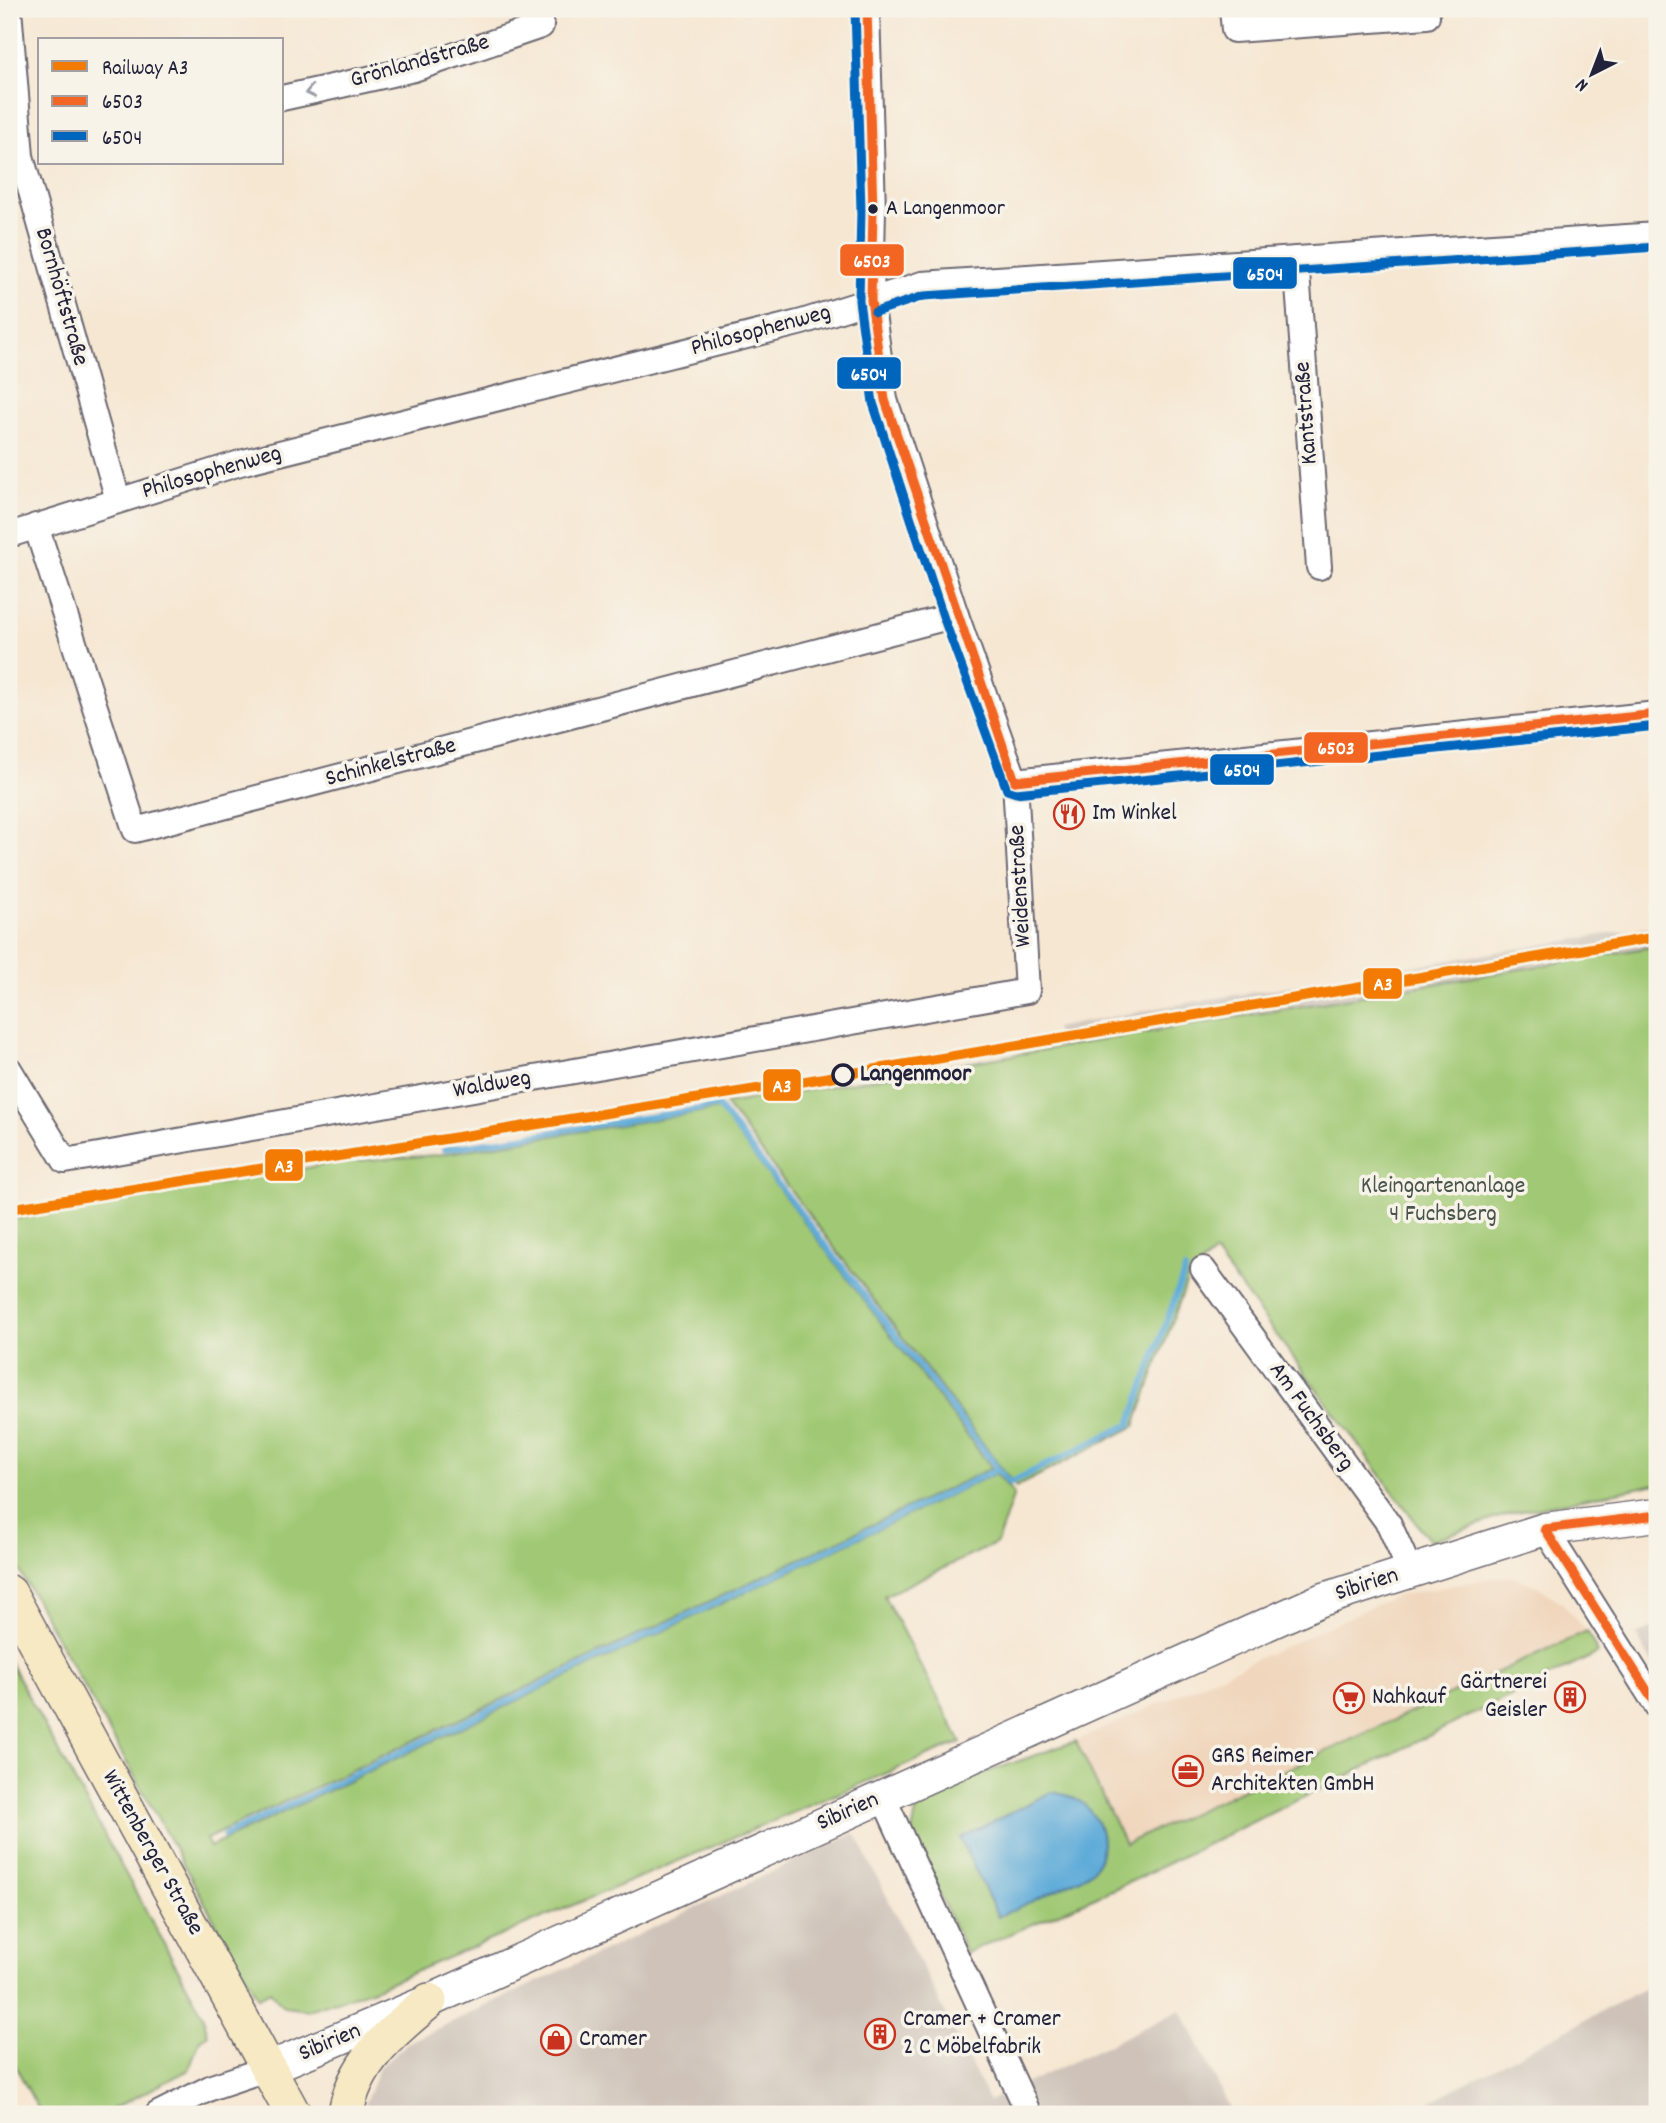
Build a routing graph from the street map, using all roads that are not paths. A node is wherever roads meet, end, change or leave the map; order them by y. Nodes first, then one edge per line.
1 (9, 9) edge
2 (867, 9) edge
3 (1233, 9) edge
4 (1426, 9) edge
5 (541, 17) edge
6 (284, 98) edge
7 (23, 156) edge
8 (1657, 235) edge
9 (1296, 259) junction
10 (871, 300) junction
11 (118, 500) junction
12 (36, 526) junction
13 (9, 535) edge
14 (1319, 567) dead end
15 (956, 615) junction
16 (1657, 714) edge
17 (1015, 780) junction
18 (1027, 991) joint
19 (9, 1069) edge
20 (1203, 1269) dead end
21 (1657, 1516) edge
22 (1545, 1529) junction
23 (1410, 1571) junction
24 (9, 1593) edge
25 (1657, 1706) edge
26 (883, 1797) junction
27 (429, 2001) junction
28 (268, 2068) junction
29 (158, 2114) edge
30 (293, 2114) edge
31 (346, 2114) edge
32 (1029, 2114) edge

1 - 7 street, Bornhöftstraße
2 - 10 street, Weidenstraße
3 - 4 street
5 -> 6 street, Grönlandstraße
7 - 11 street, Bornhöftstraße
8 - 9 street, Philosophenweg
9 - 10 street, Philosophenweg
9 - 14 street, Kantstraße
10 - 11 street, Philosophenweg
10 - 15 street, Weidenstraße
11 - 12 street, Philosophenweg
12 - 13 street, Philosophenweg
12 - 15 street, Schinkelstraße
15 - 17 street, Weidenstraße
16 - 17 street
17 - 18 street, Weidenstraße
18 - 19 street, Waldweg
20 - 23 street, Am Fuchsberg
21 - 22 street, Sibirien
22 - 23 street, Sibirien
22 - 25 street
23 - 26 street, Sibirien
24 - 28 main road, Wittenberger Straße
26 - 27 street, Sibirien
26 - 32 street
27 - 28 street, Sibirien
27 - 31 main road
28 - 29 street, Sibirien
28 - 30 main road, Wittenberger Straße

